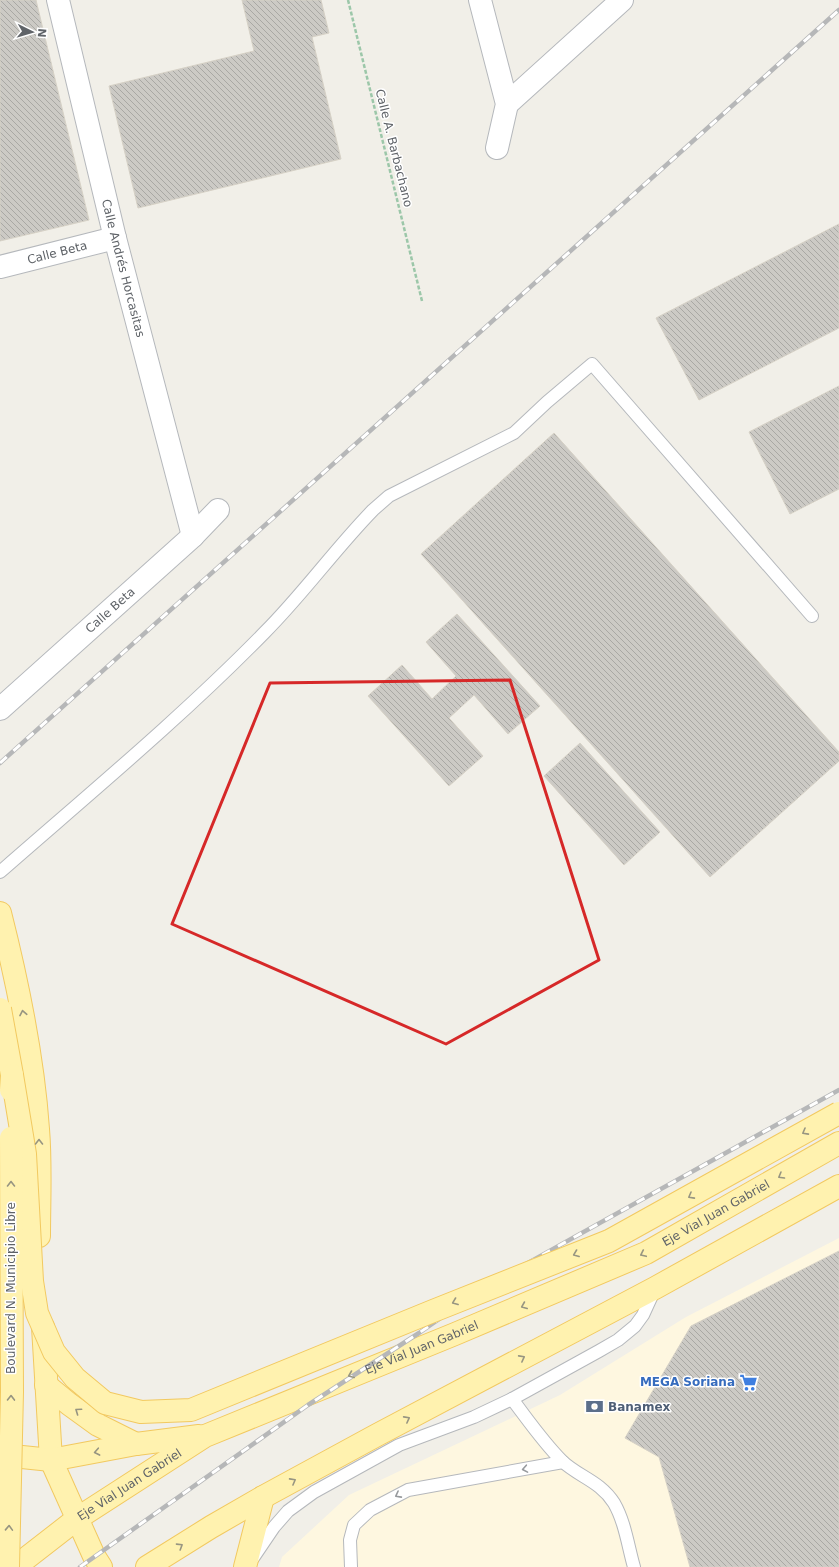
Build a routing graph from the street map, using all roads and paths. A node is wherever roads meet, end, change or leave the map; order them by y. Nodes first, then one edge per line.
1 (58, 0) edge
2 (348, 0) edge
3 (480, 0) edge
4 (622, 0) edge
5 (506, 104) junction
6 (497, 148) dead end
7 (115, 238) junction
8 (0, 267) edge
9 (422, 301) dead end
10 (218, 510) dead end
11 (193, 536) junction
12 (812, 616) dead end
13 (0, 709) edge
14 (0, 872) edge
15 (0, 913) edge
16 (0, 1009) edge
17 (12, 1075) junction
18 (839, 1113) edge
19 (839, 1143) edge
20 (839, 1186) edge
21 (655, 1288) junction
22 (46, 1385) junction
23 (512, 1399) junction
24 (377, 1434) junction
25 (205, 1436) junction
26 (136, 1444) junction
27 (399, 1445) junction
28 (0, 1457) edge
29 (51, 1460) junction
30 (563, 1462) junction
31 (263, 1497) junction
32 (78, 1518) junction
33 (8, 1567) edge
34 (15, 1567) edge
35 (101, 1567) edge
36 (148, 1567) edge
37 (246, 1567) edge
38 (351, 1567) edge
39 (634, 1567) edge

1 - 7 street, Calle Andrés Horcasitas
2 - 9 path, Calle A. Barbachano
3 - 5 street
4 - 5 street
5 - 6 street
7 - 8 street, Calle Beta
7 - 11 street, Calle Andrés Horcasitas
10 - 11 street, Calle Beta
11 - 13 street, Calle Beta
12 - 14 lane
22 -> 15 main road
16 - 17 main road, Boulevard N. Municipio Libre, bridge
18 -> 17 main road, bridge
33 -> 17 main road, Boulevard N. Municipio Libre, bridge
19 -> 25 main road, Eje Vial Juan Gabriel
20 - 21 main road
21 - 23 lane
24 -> 21 main road
26 -> 22 main road
22 - 29 main road
23 - 27 lane
23 - 30 lane
24 - 27 lane
31 -> 24 main road
25 - 26 main road
25 - 32 main road, Eje Vial Juan Gabriel
26 -> 29 main road
27 - 37 lane
28 - 29 main road
29 - 32 main road
30 -> 38 lane
30 - 39 lane
36 -> 31 main road
31 - 37 main road
32 - 34 main road, Eje Vial Juan Gabriel
32 - 35 main road

